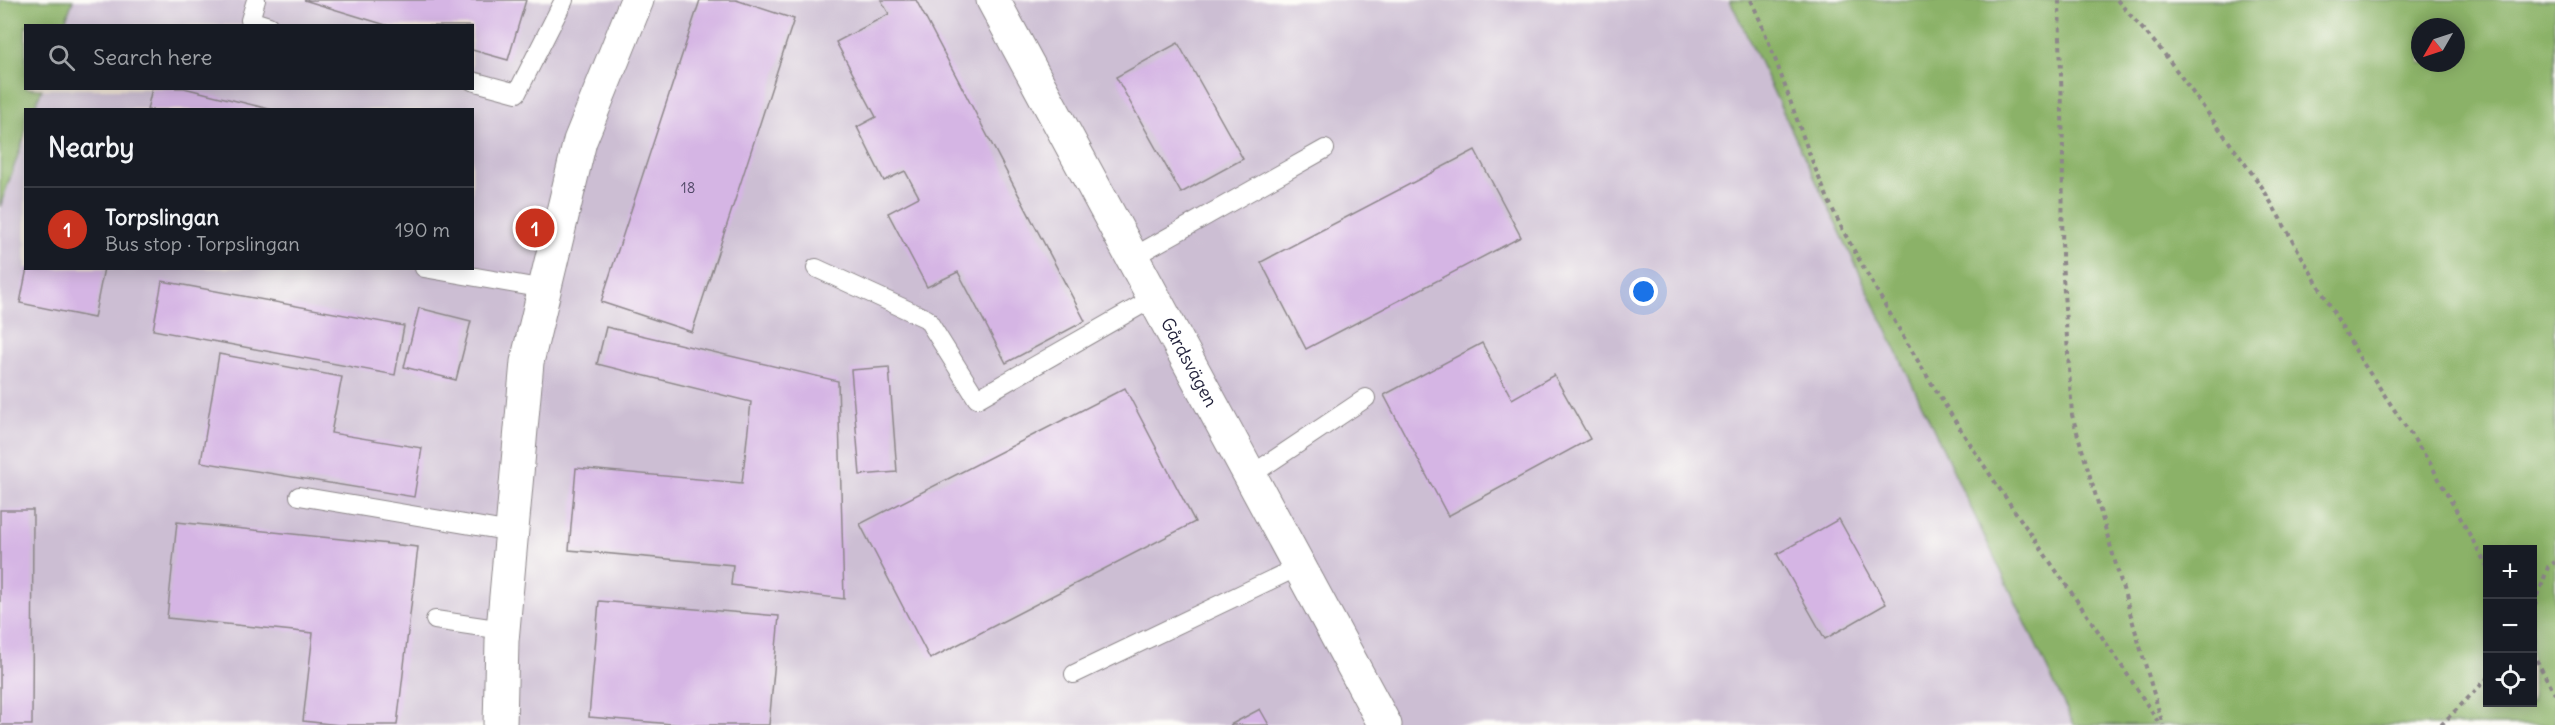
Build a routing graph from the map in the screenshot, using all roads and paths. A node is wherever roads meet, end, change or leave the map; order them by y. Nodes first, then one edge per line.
1 (256, 0) edge
2 (564, 0) edge
3 (637, 0) edge
4 (993, 0) edge
5 (1751, 0) edge
6 (2060, 0) edge
7 (2117, 0) edge
8 (263, 24) edge
9 (474, 82) edge
10 (1325, 149) dead end
11 (1132, 257) junction
12 (816, 268) dead end
13 (436, 270) edge
14 (545, 289) junction
15 (1155, 297) junction
16 (1366, 398) dead end
17 (1251, 475) junction
18 (299, 496) dead end
19 (512, 532) junction
20 (2483, 561) edge
21 (2555, 562) edge
22 (1300, 566) junction
23 (2537, 599) edge
24 (435, 620) dead end
25 (503, 630) junction
26 (2533, 653) edge
27 (1074, 674) dead end
28 (2483, 682) edge
29 (2555, 693) edge
30 (500, 725) edge
31 (1385, 725) edge
32 (2162, 725) edge
33 (2441, 725) edge

1 - 8 lane
2 - 9 lane
3 - 14 street
4 - 11 street, Gårdsvägen
5 - 32 path
6 - 32 path
7 - 20 path
10 - 11 lane
11 - 15 street, Gårdsvägen
12 - 15 lane
13 - 14 lane
14 - 19 street
15 - 17 street, Gårdsvägen
16 - 17 lane
17 - 22 street, Gårdsvägen
18 - 19 lane
19 - 25 street
21 - 23 path
22 - 27 lane
22 - 31 street, Gårdsvägen
24 - 25 lane
25 - 30 street
26 - 29 path
28 - 33 path

